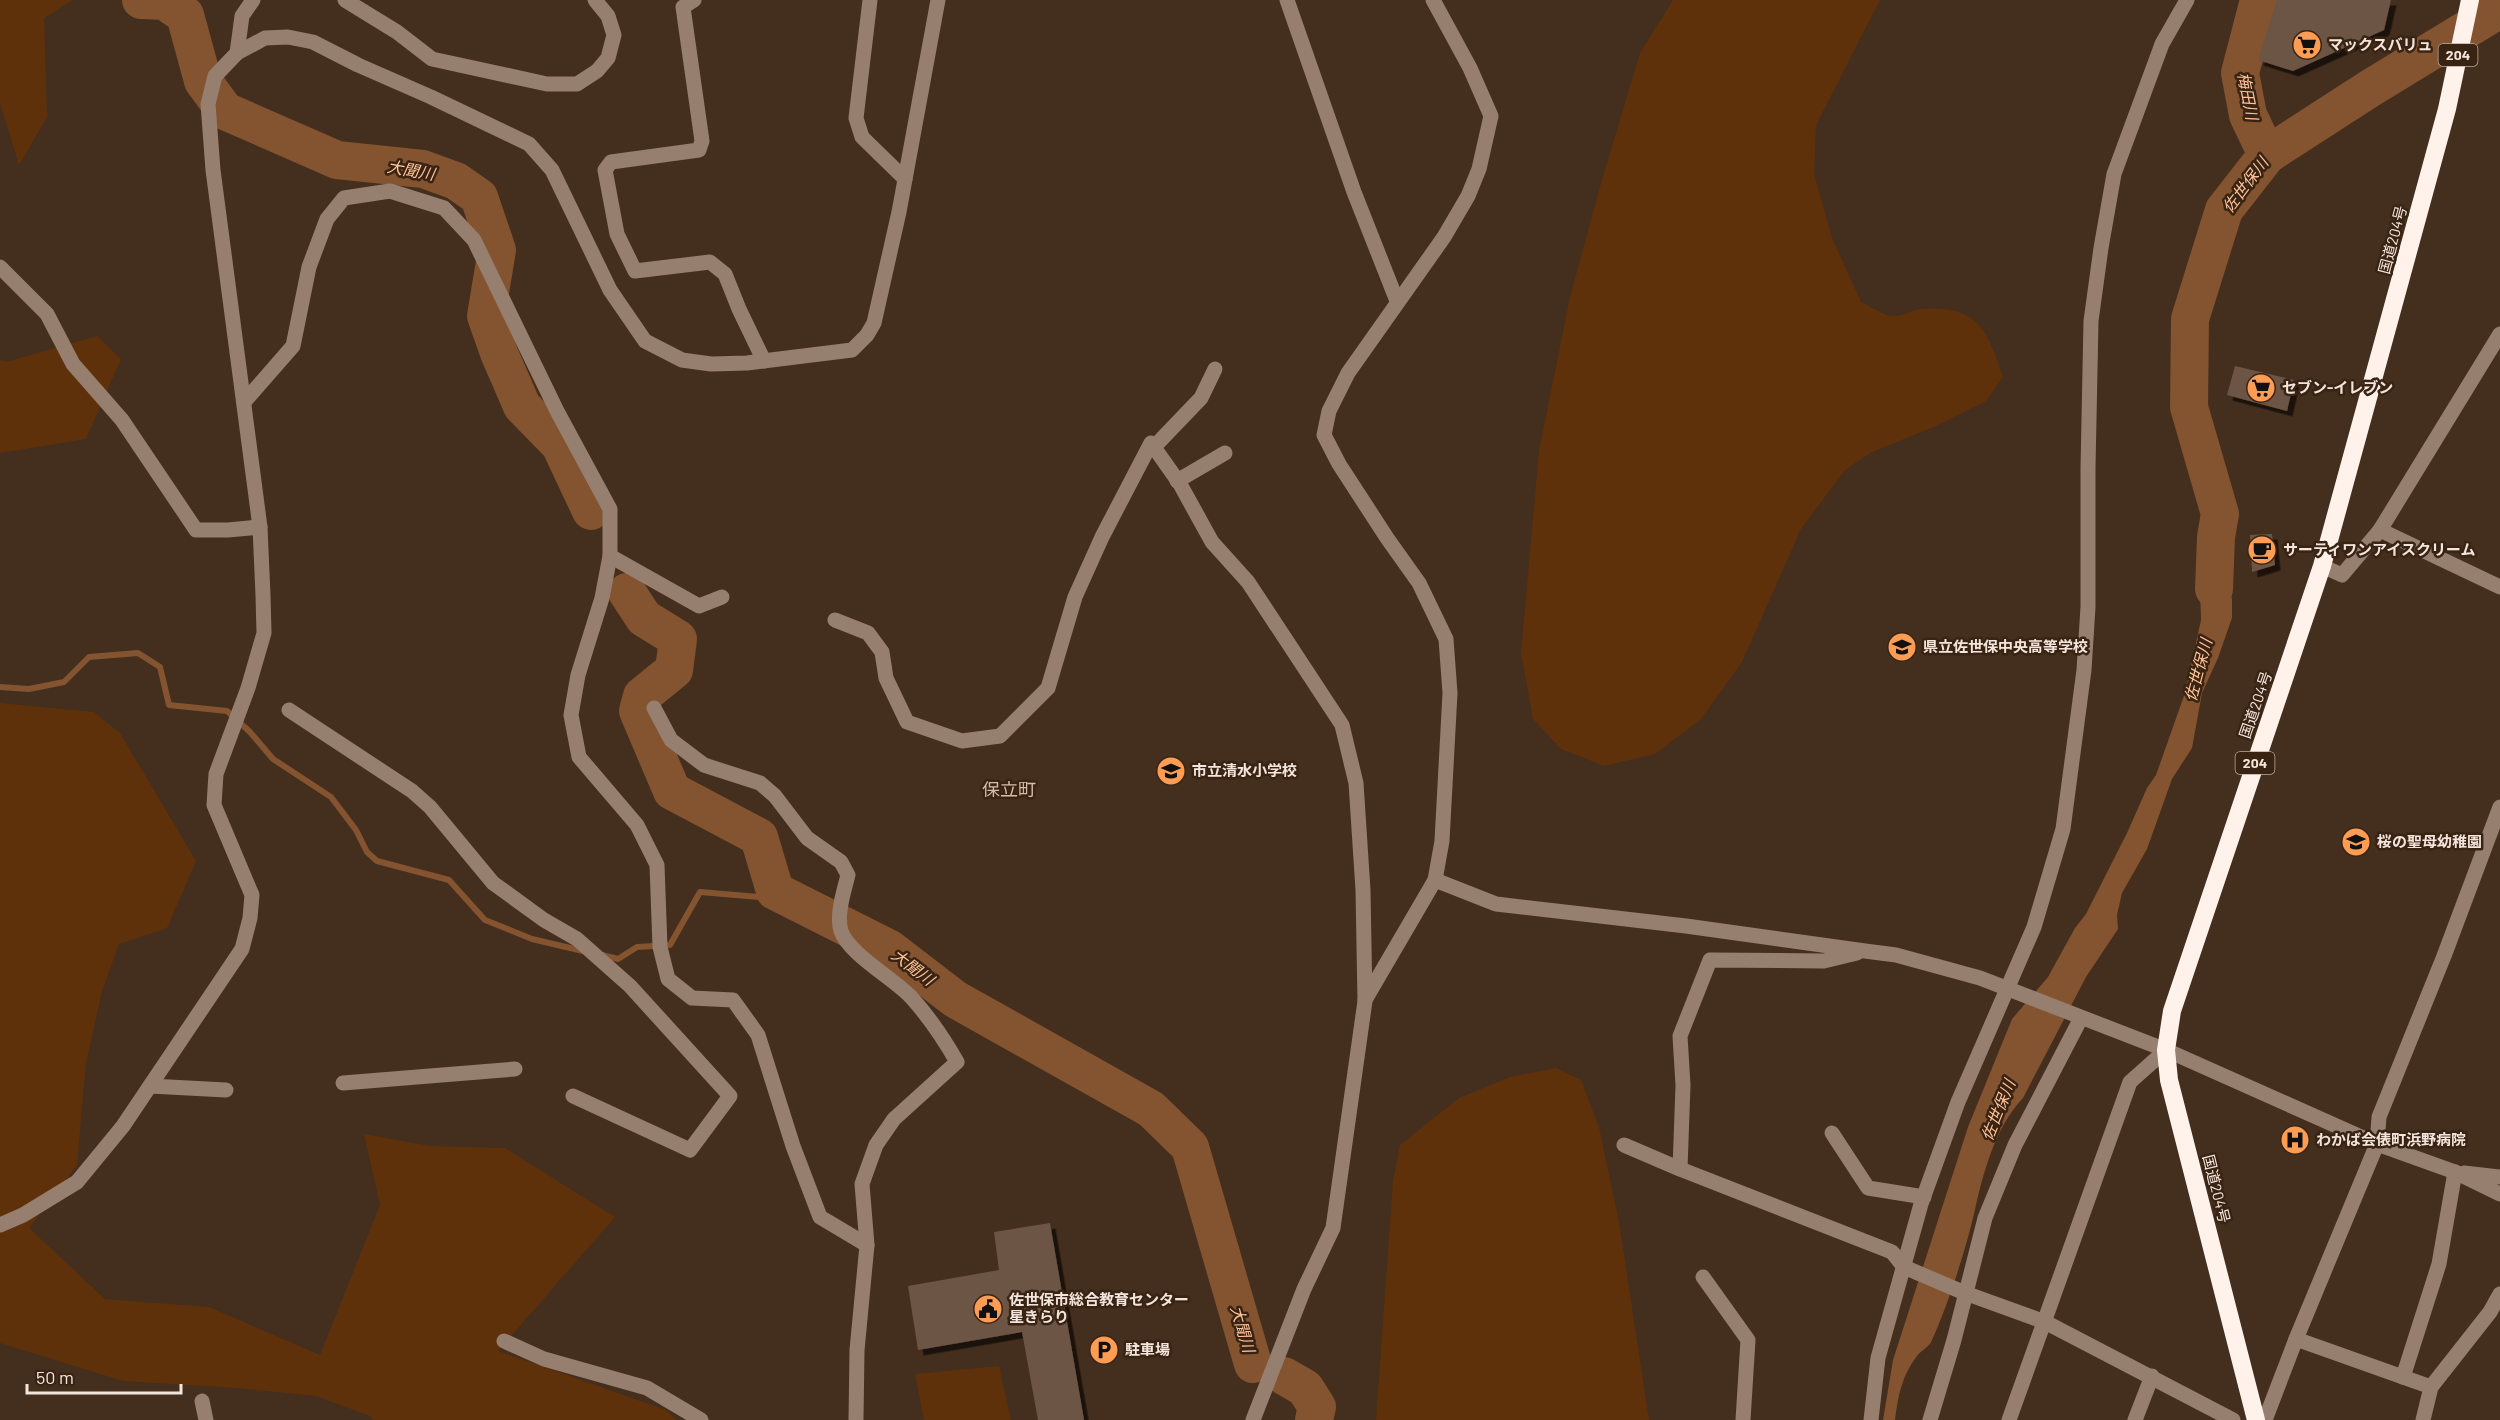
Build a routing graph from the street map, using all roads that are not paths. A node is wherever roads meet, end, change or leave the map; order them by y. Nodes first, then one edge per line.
1 (253, 0) edge
2 (345, 0) edge
3 (595, 0) edge
4 (694, 0) edge
5 (870, 0) edge
6 (938, 0) edge
7 (1287, 0) edge
8 (1434, 0) edge
9 (2187, 0) edge
10 (2470, 0) edge
11 (237, 53) junction
12 (905, 179) junction
13 (0, 267) edge
14 (1397, 301) junction
15 (2500, 334) edge
16 (764, 361) junction
17 (1215, 369) dead end
18 (244, 402) junction
19 (1154, 447) junction
20 (1225, 453) dead end
21 (1177, 481) junction
22 (260, 527) junction
23 (2380, 530) junction
24 (610, 556) junction
25 (2322, 566) junction
26 (2500, 587) edge
27 (722, 597) dead end
28 (835, 620) dead end
29 (654, 708) dead end
30 (289, 710) dead end
31 (2500, 807) edge
32 (1435, 880) junction
33 (1865, 951) junction
34 (2009, 988) junction
35 (1365, 1001) junction
36 (2074, 1015) junction
37 (2166, 1050) junction
38 (515, 1069) dead end
39 (343, 1083) dead end
40 (150, 1086) junction
41 (226, 1090) dead end
42 (573, 1096) dead end
43 (1832, 1133) dead end
44 (2377, 1144) junction
45 (1624, 1145) dead end
46 (1680, 1169) junction
47 (2455, 1172) junction
48 (2500, 1177) edge
49 (2500, 1194) edge
50 (1923, 1197) junction
51 (0, 1225) edge
52 (867, 1245) junction
53 (1904, 1267) junction
54 (1703, 1277) dead end
55 (1965, 1293) junction
56 (2500, 1294) edge
57 (2045, 1322) junction
58 (2296, 1339) junction
59 (504, 1341) dead end
60 (2152, 1376) junction
61 (2403, 1377) junction
62 (2431, 1387) junction
63 (202, 1401) dead end
64 (206, 1420) edge
65 (701, 1420) edge
66 (856, 1420) edge
67 (1253, 1420) edge
68 (1743, 1420) edge
69 (1871, 1420) edge
70 (1930, 1420) edge
71 (2009, 1420) edge
72 (2135, 1420) edge
73 (2233, 1420) edge
74 (2256, 1420) edge
75 (2265, 1420) edge
76 (2423, 1420) edge

1 - 11 street
2 - 3 street
4 - 16 street
5 - 12 street
6 - 12 street
7 - 14 street
8 - 14 street
9 - 34 street
10 - 25 highway, 国道204号 / 204
11 - 16 street
11 - 18 street
12 - 16 street
13 - 22 street
14 - 32 street
15 - 23 street
17 - 19 street
18 - 22 street
18 - 24 street
19 - 21 street
19 - 28 street
20 - 21 street
21 - 35 street
22 - 40 street
23 - 25 street
23 - 26 street
24 - 27 street
24 - 52 street
25 - 37 highway, 国道204号 / 204
29 - 52 street
30 - 42 street
31 - 44 street
32 - 33 street
32 - 35 street
33 - 34 street
33 - 46 street
34 - 36 street
34 - 50 street
35 - 67 street
36 - 37 street
36 - 55 street
37 - 44 street
37 - 57 street
37 - 74 highway, 国道204号 / 204
38 - 39 street
40 - 41 street
40 - 51 street
43 - 50 street
44 - 47 street
44 - 58 street
45 - 46 street
46 - 53 street
47 - 48 street
47 - 49 street
47 - 61 street
50 - 53 street
52 - 66 street
53 - 55 street
53 - 69 street
54 - 68 street
55 - 57 street
55 - 70 street
56 - 62 street
57 - 60 street
57 - 71 street
58 - 61 street
58 - 75 street
59 - 65 street
60 - 72 street
60 - 73 street
61 - 62 street
62 - 76 street
63 - 64 street

